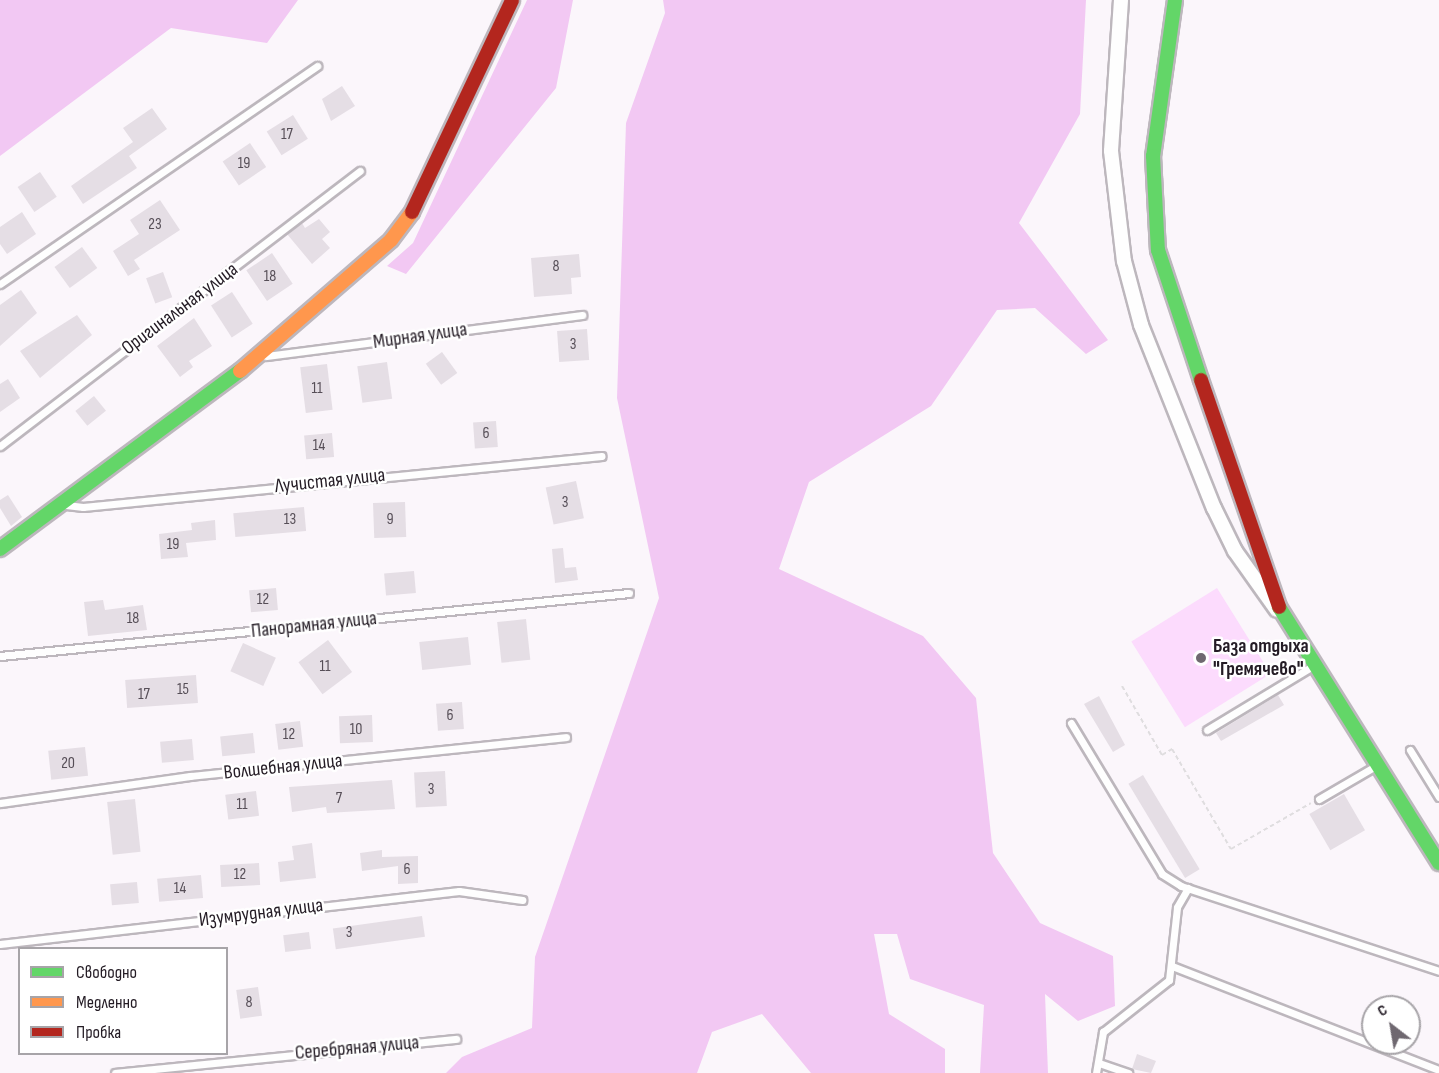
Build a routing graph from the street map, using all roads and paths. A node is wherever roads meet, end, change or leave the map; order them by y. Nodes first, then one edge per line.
1 (512, 0) edge
2 (1121, 0) edge
3 (1175, 0) edge
4 (317, 66) dead end
5 (360, 171) dead end
6 (0, 284) edge
7 (582, 315) dead end
8 (258, 357) junction
9 (0, 446) edge
10 (602, 456) dead end
11 (57, 504) junction
12 (0, 549) edge
13 (629, 593) dead end
14 (1283, 617) junction
15 (0, 656) edge
16 (1313, 666) junction
17 (1122, 686) dead end
18 (1071, 723) dead end
19 (1207, 730) dead end
20 (566, 737) dead end
21 (1410, 750) dead end
22 (1377, 765) junction
23 (1439, 797) edge
24 (1319, 799) joint
25 (0, 803) edge
26 (1439, 863) edge
27 (1188, 888) junction
28 (522, 900) dead end
29 (0, 944) edge
30 (1172, 966) junction
31 (1439, 971) edge
32 (456, 1039) dead end
33 (1099, 1063) junction
34 (1439, 1070) edge
35 (115, 1073) edge
36 (1096, 1073) edge
37 (1128, 1073) edge

1 - 8 street
2 - 14 street
3 - 14 street
4 - 6 lane
5 - 9 lane, Оригинальная улица
7 - 8 lane, Мирная улица
8 - 11 street
10 - 11 lane, Лучистая улица
11 - 12 street
13 - 15 lane, Панорамная улица
14 - 16 street
16 - 19 lane
16 - 22 street
17 - 24 path
18 - 27 lane
20 - 25 lane, Волшебная улица
21 - 23 lane
22 - 24 lane
22 - 26 street
27 - 30 lane
27 - 31 lane
28 - 29 lane, Изумрудная улица
30 - 33 lane
30 - 34 lane
32 - 35 lane, Серебряная улица
33 - 36 lane
33 - 37 lane

